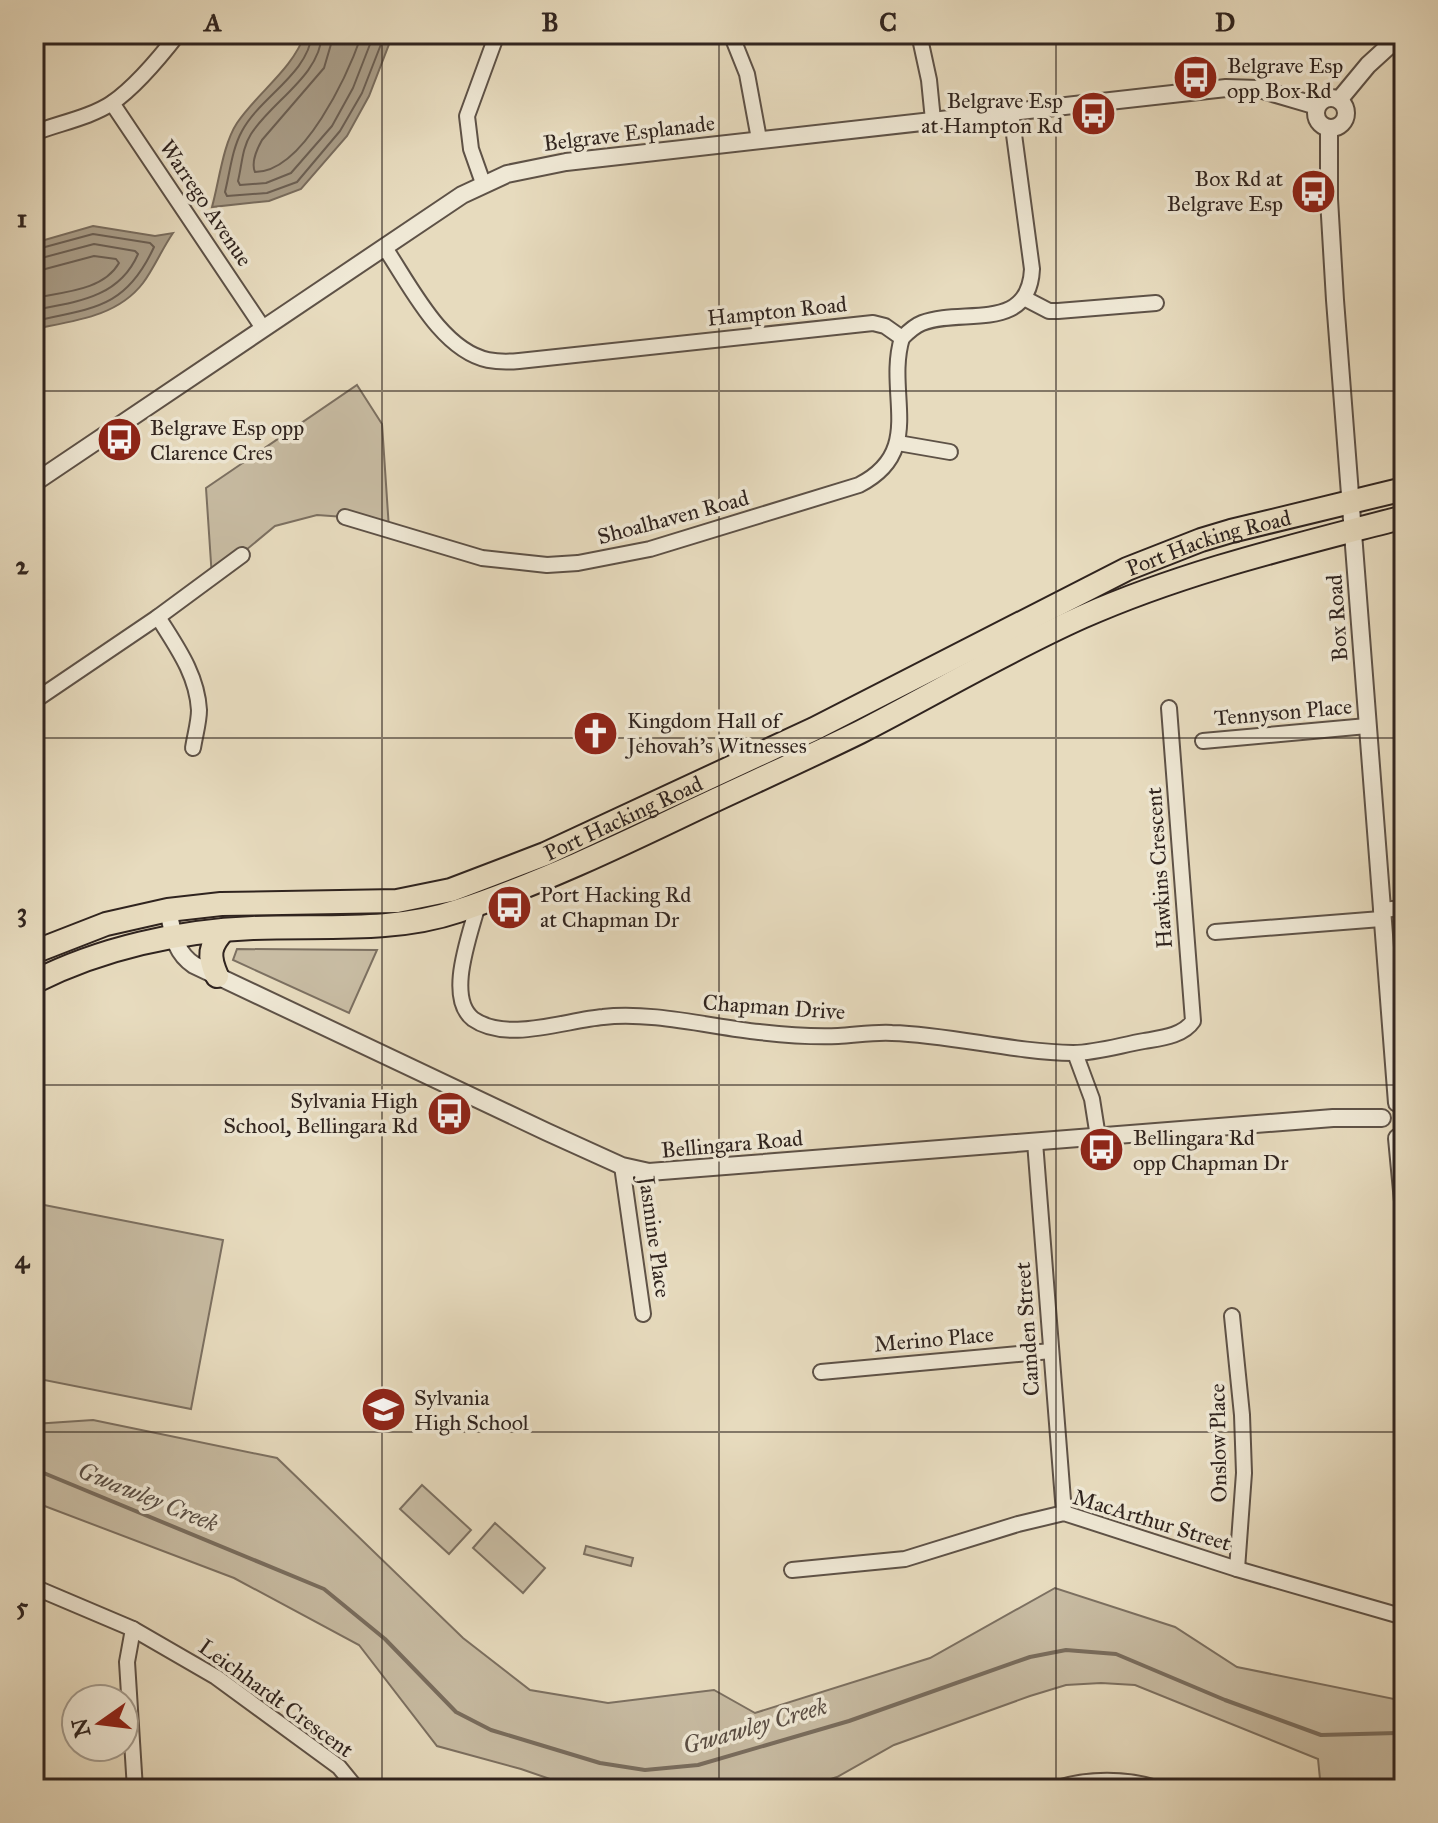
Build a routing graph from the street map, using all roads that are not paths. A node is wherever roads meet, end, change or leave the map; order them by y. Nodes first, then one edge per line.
1 (178, 34) edge
2 (497, 34) edge
3 (731, 34) edge
4 (919, 34) edge
5 (1402, 34) edge
6 (1339, 100) junction
7 (112, 103) junction
8 (1317, 106) junction
9 (1011, 112) junction
10 (933, 120) junction
11 (1329, 129) junction
12 (34, 133) edge
13 (759, 139) junction
14 (483, 183) junction
15 (385, 248) junction
16 (1024, 298) junction
17 (1156, 303) dead end
18 (263, 328) junction
19 (902, 338) junction
20 (898, 443) junction
21 (950, 452) dead end
22 (34, 483) edge
23 (1404, 489) edge
24 (1351, 501) junction
25 (345, 517) dead end
26 (1404, 517) edge
27 (1352, 529) junction
28 (242, 555) dead end
29 (158, 617) junction
30 (34, 701) edge
31 (1169, 708) dead end
32 (1367, 726) junction
33 (1203, 741) dead end
34 (193, 748) dead end
35 (478, 904) junction
36 (1404, 908) edge
37 (168, 910) junction
38 (1381, 914) junction
39 (224, 930) junction
40 (1215, 932) dead end
41 (173, 937) junction
42 (34, 952) edge
43 (217, 976) junction
44 (34, 982) edge
45 (1191, 1025) joint
46 (1075, 1053) junction
47 (1400, 1104) edge
48 (1382, 1118) junction
49 (1098, 1137) junction
50 (1401, 1138) edge
51 (1035, 1142) junction
52 (622, 1166) junction
53 (1404, 1212) edge
54 (643, 1314) dead end
55 (1232, 1316) dead end
56 (1051, 1351) junction
57 (821, 1372) dead end
58 (1064, 1513) junction
59 (1237, 1569) junction
60 (792, 1570) dead end
61 (34, 1587) edge
62 (1404, 1617) edge
63 (133, 1629) junction
64 (135, 1789) edge
65 (357, 1789) edge
66 (1054, 1789) edge
67 (1160, 1789) edge

1 - 7 street
2 - 14 street
3 - 13 street
4 - 10 street
5 - 6 street
6 - 8 street
6 - 11 street
7 - 12 street
7 - 18 street, Warrego Avenue
8 - 9 street, Belgrave Esplanade
8 - 11 street
9 - 10 street, Belgrave Esplanade
9 - 16 street
10 - 13 street, Belgrave Esplanade
11 - 24 street, Box Road
13 - 14 street, Belgrave Esplanade
14 - 15 street, Belgrave Esplanade
15 - 18 street, Belgrave Esplanade
15 - 19 street, Hampton Road
16 - 17 street
16 - 19 street
18 - 22 street, Belgrave Esplanade
19 - 20 street
20 - 21 street
20 - 25 street, Shoalhaven Road
23 - 24 main road, Port Hacking Road
24 - 27 street, Box Road
24 - 37 main road, Port Hacking Road
26 - 27 main road, Port Hacking Road
27 - 32 street, Box Road
27 - 35 main road, Port Hacking Road
28 - 29 street
29 - 30 street
29 - 34 street
31 - 45 street, Hawkins Crescent
32 - 33 street, Tennyson Place
32 - 38 street, Box Road
35 - 39 main road, Port Hacking Road
35 - 46 street, Chapman Drive
36 - 38 street
37 - 41 street
37 - 42 main road, Port Hacking Road
38 - 40 street
38 - 47 street, Box Road
39 - 41 main road, Port Hacking Road
39 - 43 main road
41 - 43 street, Bellingara Road
41 - 44 main road, Port Hacking Road
43 - 52 street, Bellingara Road
45 - 46 street, Chapman Drive
46 - 49 street
47 - 48 street
48 - 49 street, Bellingara Road
48 - 50 street
49 - 51 street, Bellingara Road
50 - 53 street
51 - 52 street, Bellingara Road
51 - 56 street, Camden Street
52 - 54 street, Jasmine Place
55 - 59 street, Onslow Place
56 - 57 street, Merino Place
56 - 58 street, Camden Street
58 - 59 street, MacArthur Street
58 - 60 street, MacArthur Street
59 - 62 street, MacArthur Street
61 - 63 street, Leichhardt Crescent
63 - 64 street
63 - 65 street, Leichhardt Crescent
66 - 67 street

